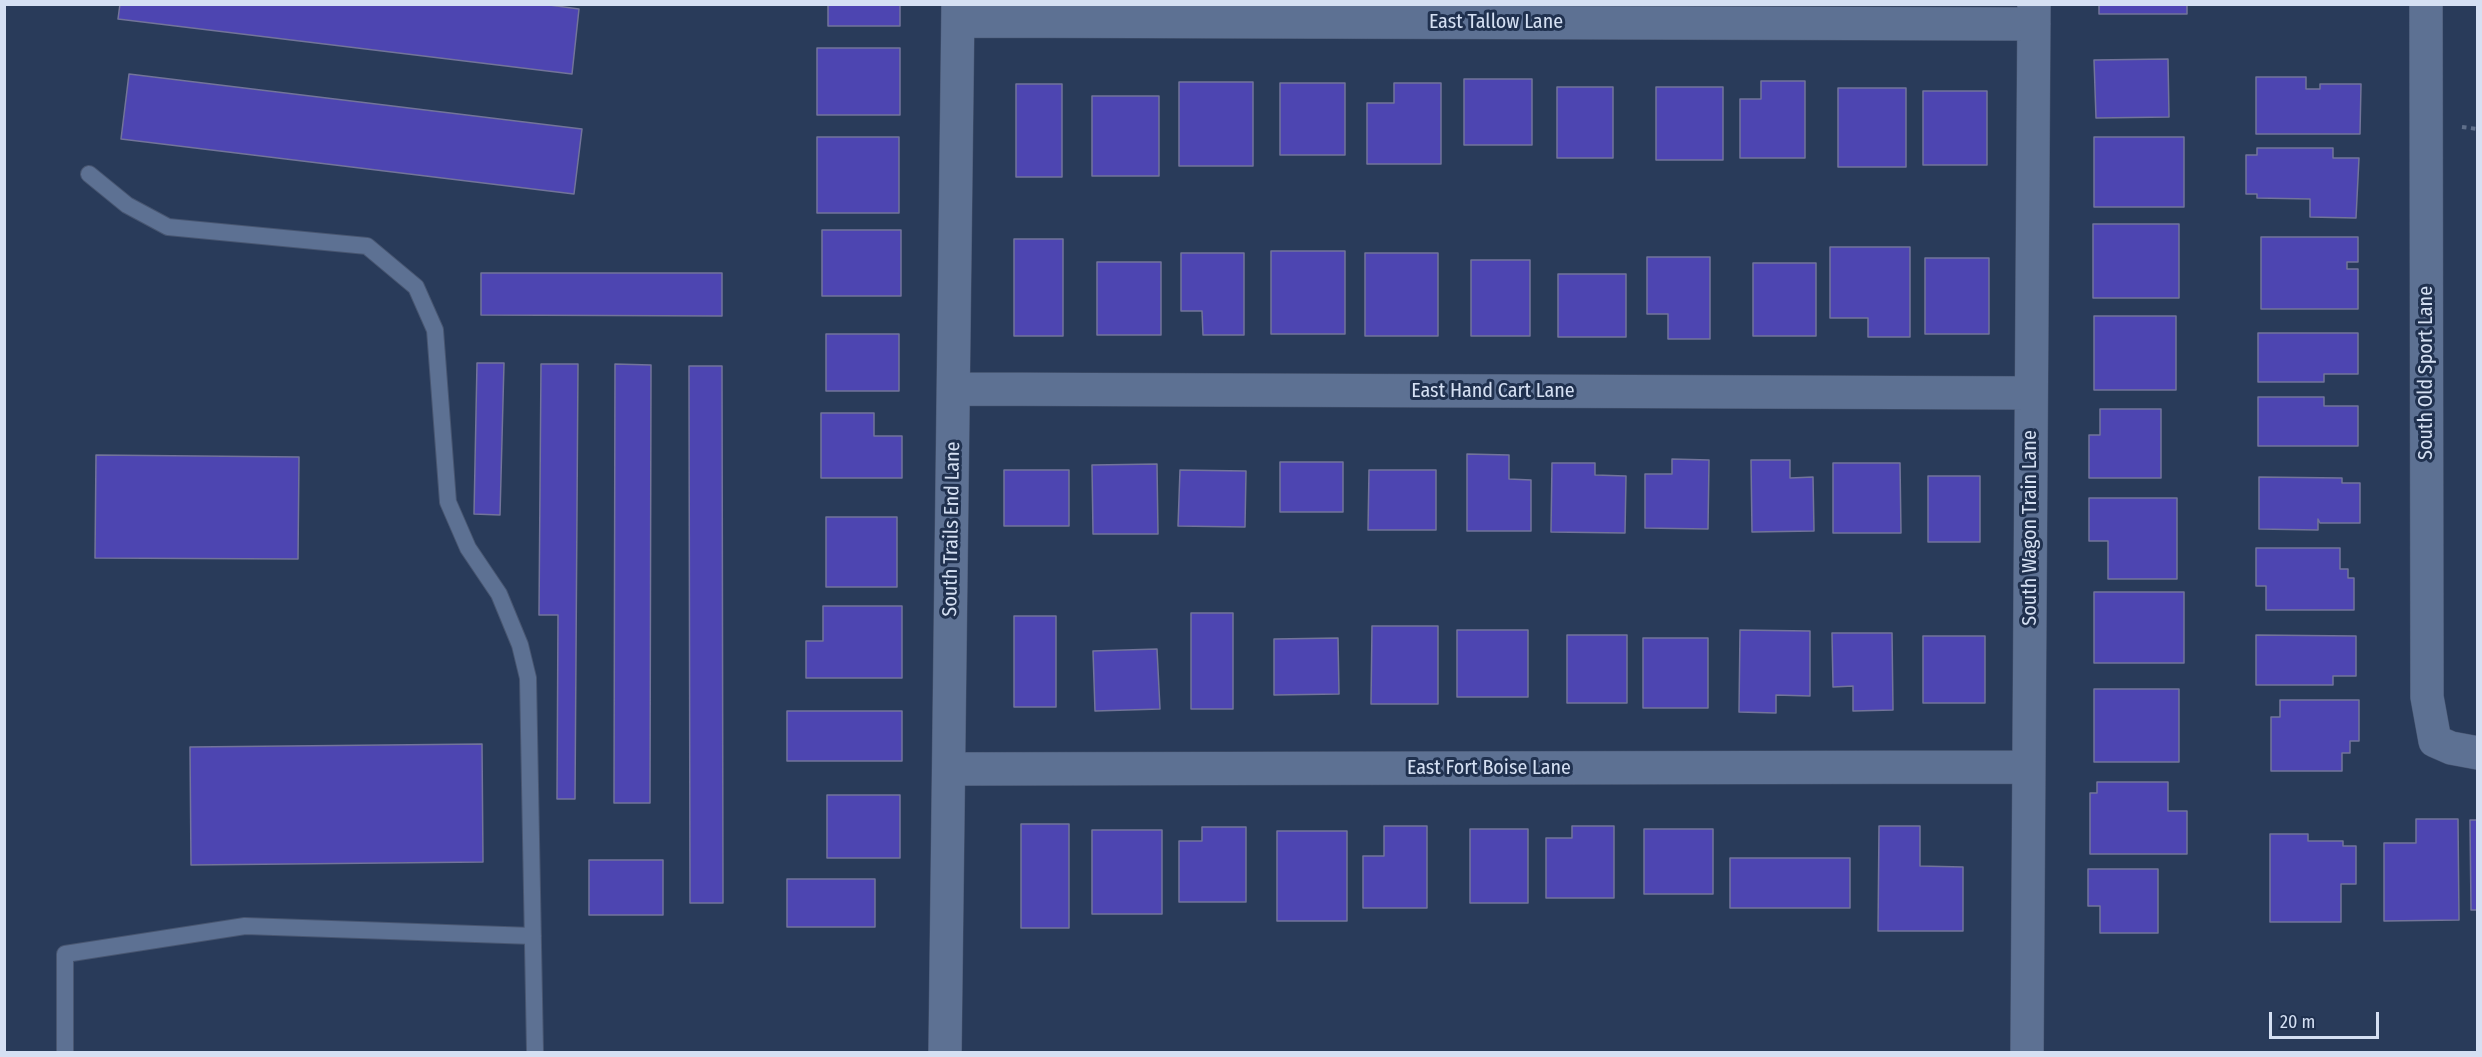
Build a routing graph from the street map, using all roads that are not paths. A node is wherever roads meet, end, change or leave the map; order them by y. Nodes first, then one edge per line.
1 (2426, 4) edge
2 (958, 13) edge
3 (2034, 14) edge
4 (88, 174) dead end
5 (954, 389) junction
6 (2031, 393) junction
7 (2478, 753) edge
8 (2028, 767) junction
9 (949, 769) junction
10 (533, 936) junction
11 (64, 1053) edge
12 (535, 1053) edge
13 (945, 1053) edge
14 (2027, 1053) edge

1 - 7 street, South Old Sport Lane
2 - 3 street, East Tallow Lane
2 - 5 street, South Trails End Lane
3 - 6 street, South Wagon Train Lane
4 - 10 lane
5 - 6 street, East Hand Cart Lane
5 - 9 street, South Trails End Lane
6 - 8 street, South Wagon Train Lane
8 - 9 street, East Fort Boise Lane
8 - 14 street, South Wagon Train Lane
9 - 13 street, South Trails End Lane
10 - 11 lane
10 - 12 lane

